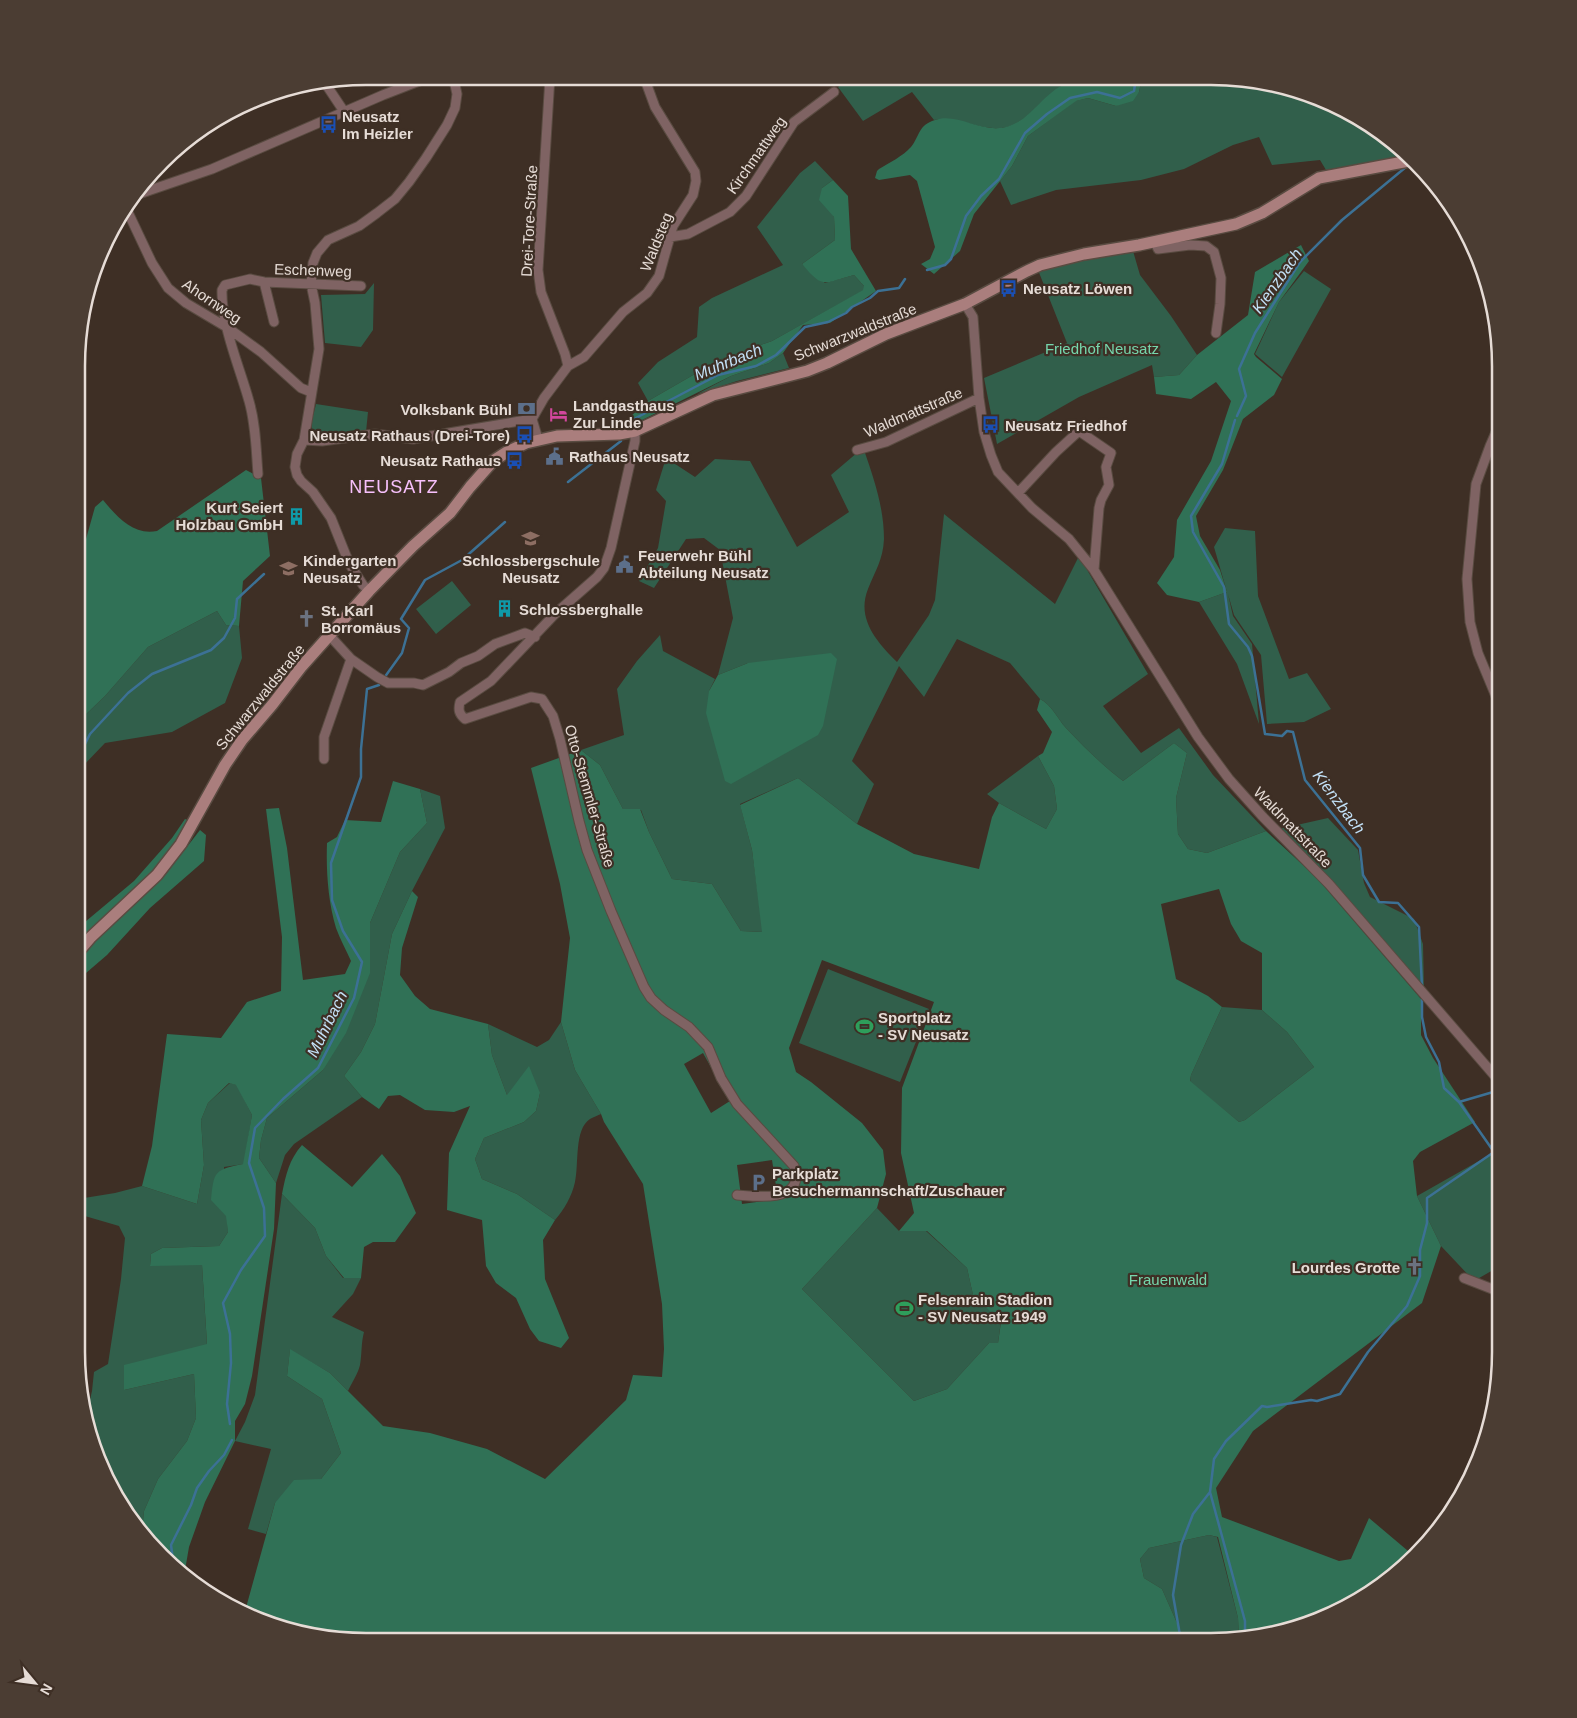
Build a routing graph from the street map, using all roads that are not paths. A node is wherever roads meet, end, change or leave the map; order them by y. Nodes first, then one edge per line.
1 (409, 85) edge
2 (456, 85) edge
3 (550, 85) edge
4 (647, 85) edge
5 (327, 87) edge
6 (834, 92) dead end
7 (345, 113) junction
8 (1404, 162) edge
9 (146, 191) edge
10 (129, 215) edge
11 (670, 237) junction
12 (1155, 242) junction
13 (264, 282) junction
14 (311, 284) junction
15 (361, 286) dead end
16 (966, 304) junction
17 (274, 322) dead end
18 (228, 328) junction
19 (1216, 333) dead end
20 (568, 366) junction
21 (311, 392) junction
22 (979, 398) junction
23 (532, 419) junction
24 (635, 431) junction
25 (304, 440) junction
26 (538, 440) junction
27 (1492, 441) edge
28 (858, 450) dead end
29 (258, 474) dead end
30 (1018, 494) junction
31 (1094, 570) junction
32 (369, 590) junction
33 (330, 636) junction
34 (535, 636) junction
35 (351, 659) junction
36 (1492, 687) edge
37 (324, 758) dead end
38 (85, 944) edge
39 (1492, 1073) edge
40 (737, 1195) dead end
41 (1464, 1278) dead end
42 (1492, 1289) edge

1 - 7 street
2 - 14 street
3 - 20 street, Drei-Tore-Straße
4 - 11 street, Waldsteg
5 - 7 street
6 - 11 street, Kirchmattweg
7 - 9 street
8 - 12 main road, Schwarzwaldstraße
10 - 18 street, Ahornweg
11 - 20 street, Waldsteg
12 - 16 main road, Schwarzwaldstraße
12 - 19 street, Schwarzwaldstraße
13 - 14 street, Eschenweg
13 - 17 street, Eschenweg
13 - 18 street, Eschenweg
14 - 15 street, Eschenweg
14 - 21 street
16 - 22 street, Waldmattstraße
16 - 24 main road, Schwarzwaldstraße
18 - 21 street, Ahornweg
18 - 29 street
20 - 23 street
21 - 25 street
22 - 28 street, Waldmattstraße
22 - 30 street, Waldmattstraße
23 - 25 street
23 - 26 street
24 - 26 main road, Schwarzwaldstraße
24 - 34 street, Otto-Stemmler-Straße
25 - 32 street
26 - 32 main road, Schwarzwaldstraße
27 - 36 street
30 - 31 street, Waldmattstraße
30 - 31 street
31 - 39 street, Waldmattstraße
32 - 33 main road, Schwarzwaldstraße
33 - 35 street
33 - 38 main road, Schwarzwaldstraße
34 - 35 street
34 - 40 street, Otto-Stemmler-Straße
35 - 37 street
41 - 42 street

